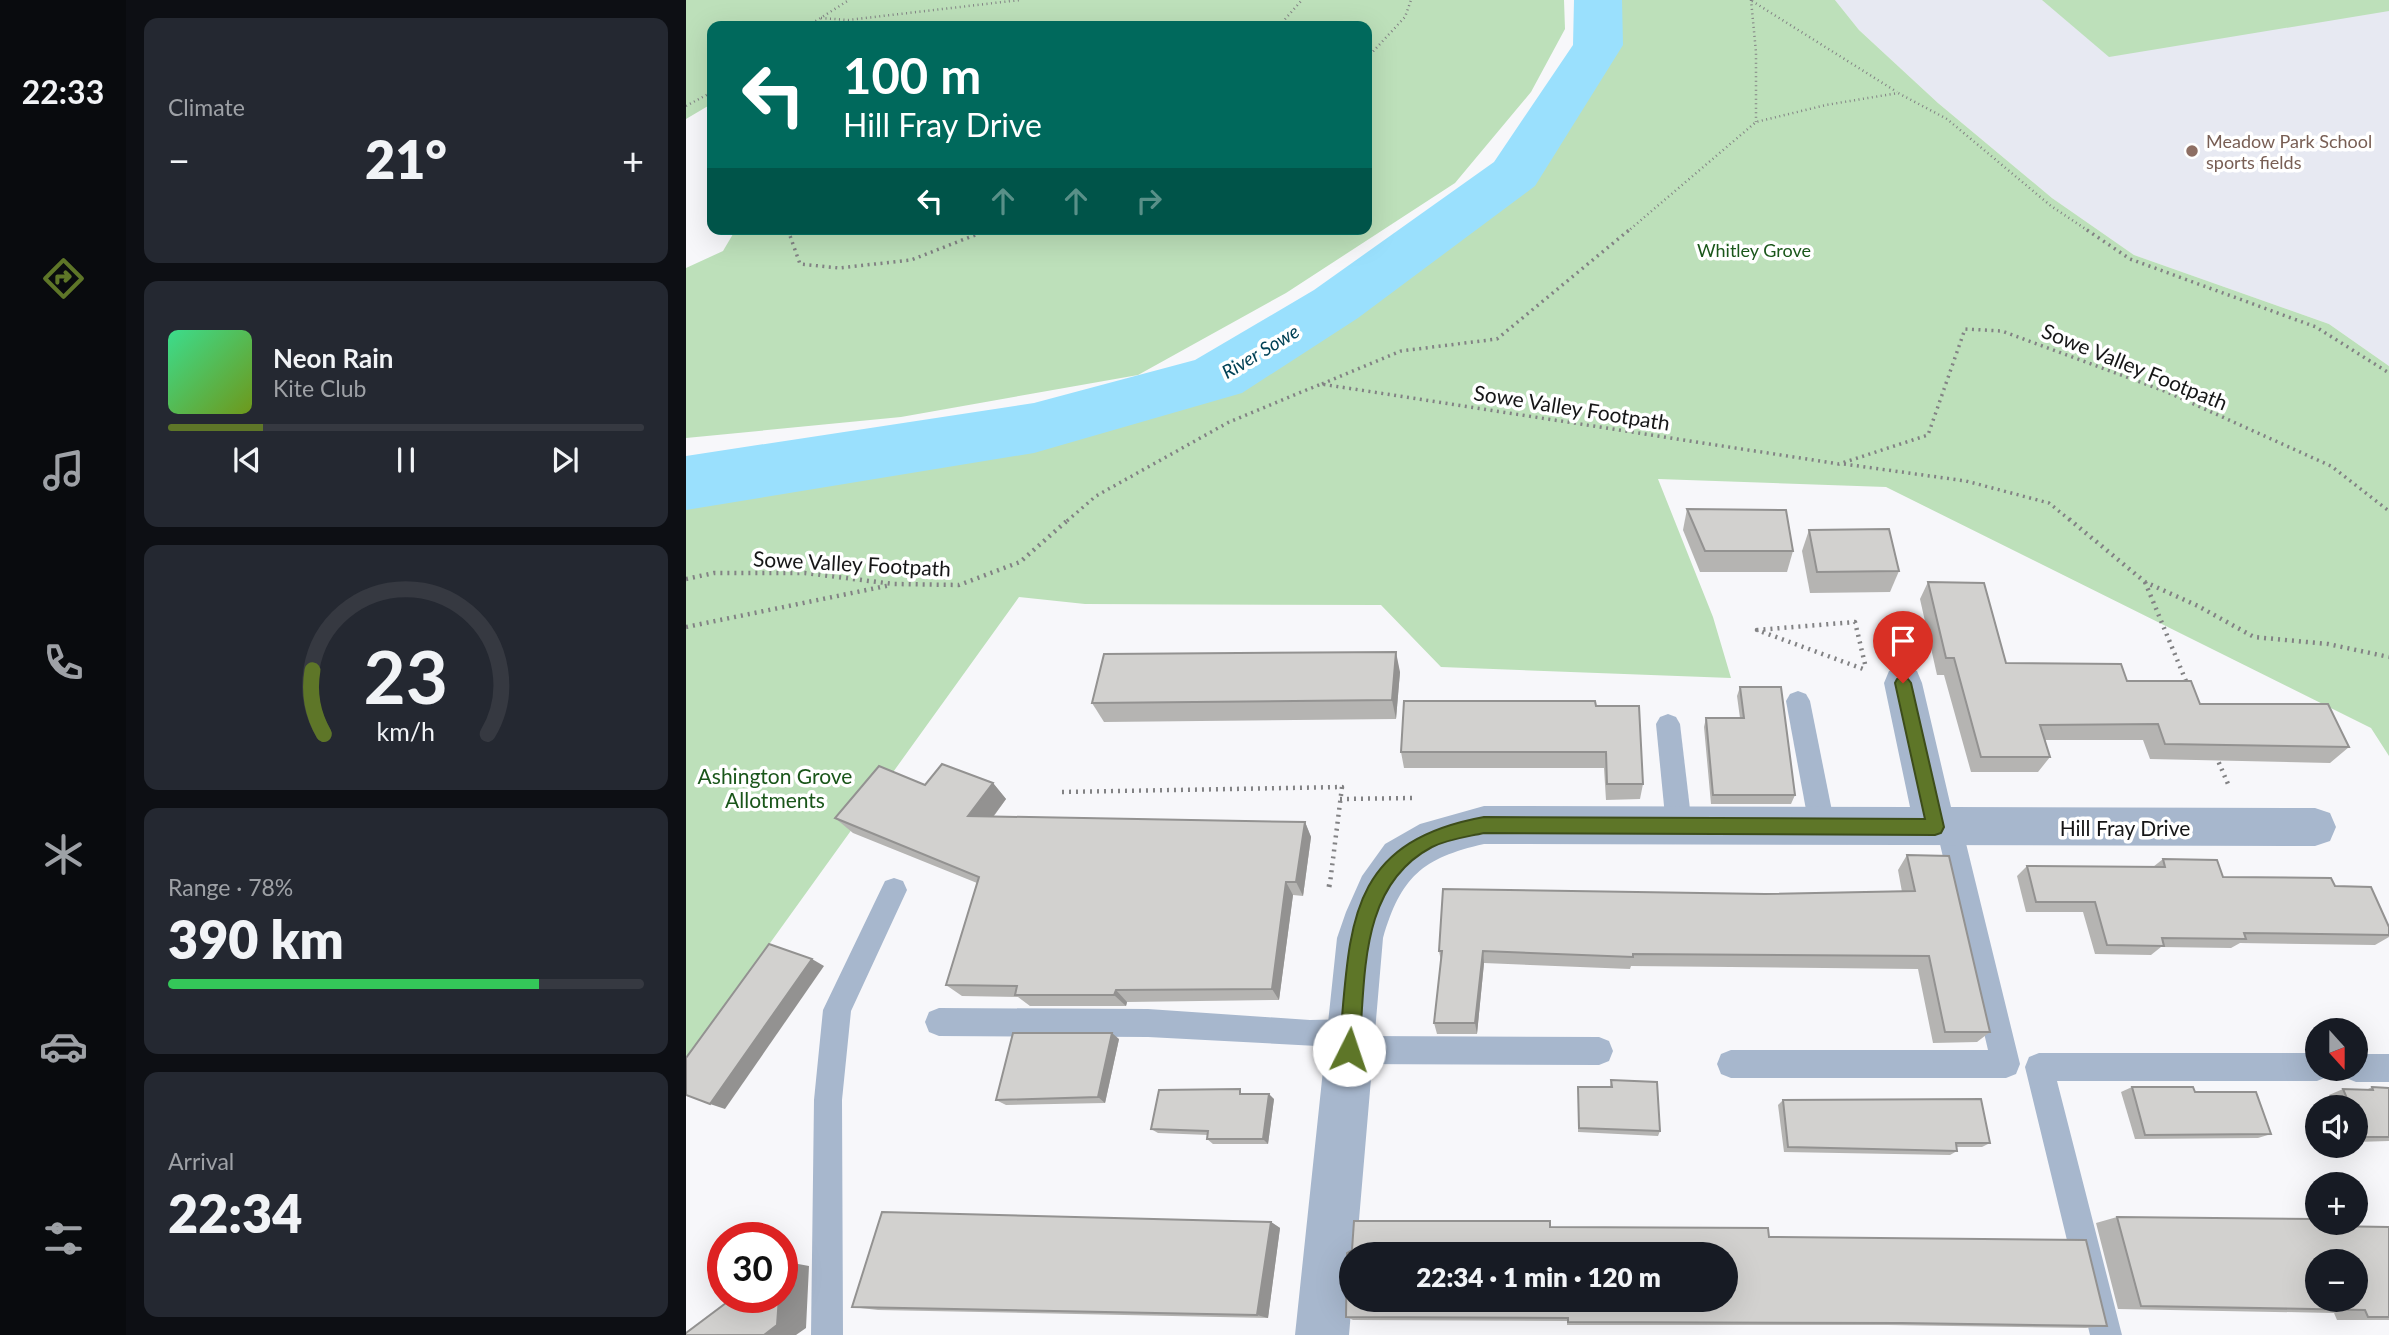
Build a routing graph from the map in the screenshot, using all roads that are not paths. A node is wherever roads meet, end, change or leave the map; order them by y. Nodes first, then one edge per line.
1 (1884, 677) road end
2 (1798, 701) dead end
3 (1668, 724) dead end
4 (1679, 826) junction
5 (1822, 826) junction
6 (1942, 827) junction
7 (2315, 827) dead end
8 (894, 890) dead end
9 (939, 1022) dead end
10 (1349, 1041) junction
11 (1599, 1051) dead end
12 (1731, 1064) dead end
13 (2006, 1064) junction
14 (2039, 1067) junction
15 (2305, 1068) edge
16 (2368, 1068) edge
17 (2389, 1068) edge
18 (827, 1335) edge
19 (1322, 1335) edge
20 (2106, 1335) edge

1 - 6 street
2 - 5 lane
3 - 4 lane
4 - 5 street, Hill Fray Drive
4 - 10 street, Hill Fray Drive
5 - 6 street, Hill Fray Drive
6 - 7 street, Hill Fray Drive
6 - 13 lane
8 - 18 lane
9 - 10 lane
10 - 11 lane
10 - 19 street, Hill Fray Drive
12 - 13 lane
13 - 14 lane
14 - 15 lane
14 - 20 lane
16 - 17 lane

